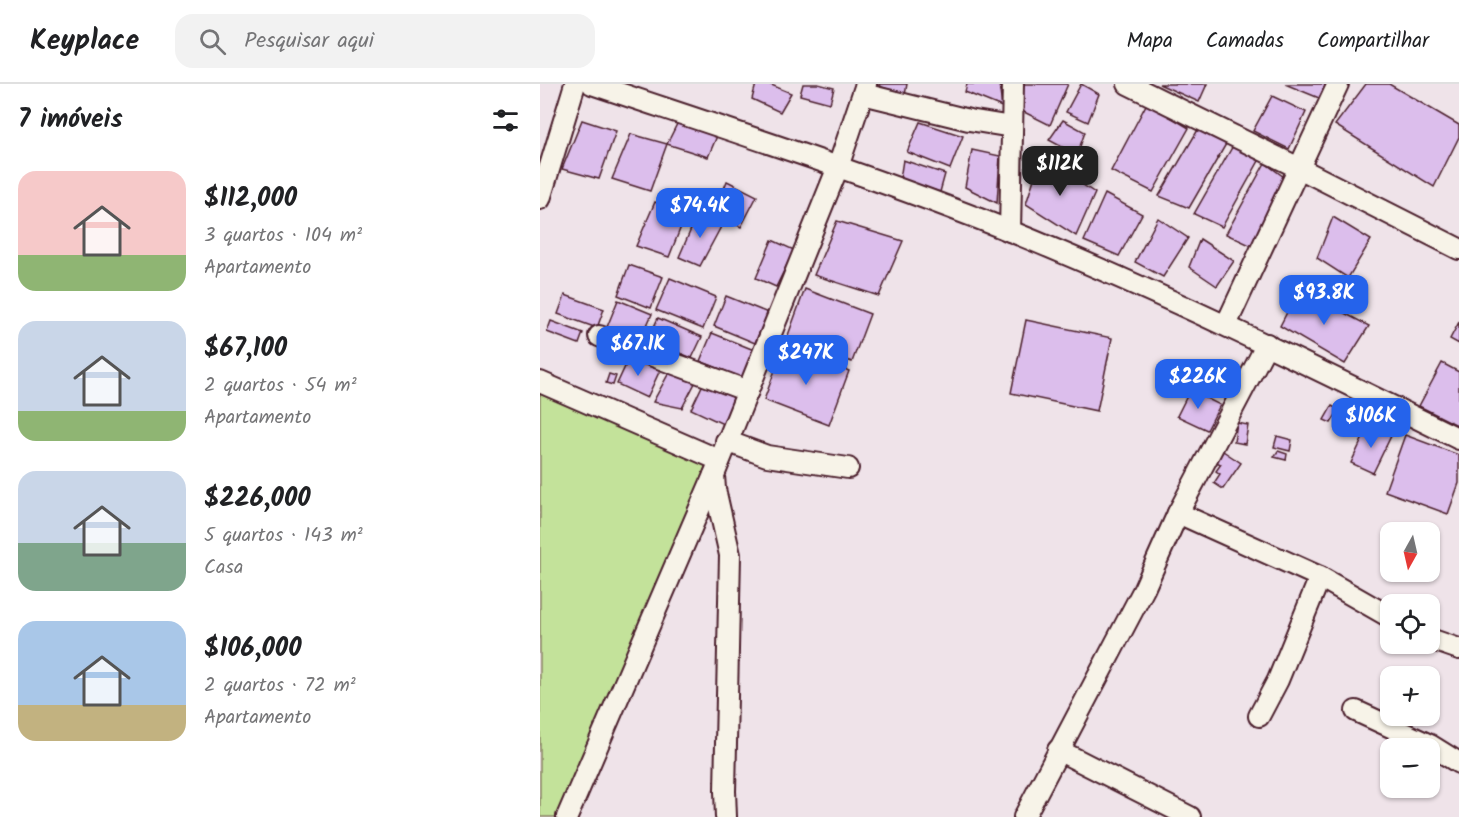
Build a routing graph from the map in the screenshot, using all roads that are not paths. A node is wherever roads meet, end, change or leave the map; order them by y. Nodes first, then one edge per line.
1 (575, 84) edge
2 (592, 84) edge
3 (1013, 84) edge
4 (1128, 84) edge
5 (1338, 84) edge
6 (864, 89) edge
7 (1012, 127) junction
8 (838, 167) junction
9 (1299, 168) junction
10 (540, 200) edge
11 (1010, 231) junction
12 (1459, 249) edge
13 (1226, 325) junction
14 (598, 336) dead end
15 (1267, 344) junction
16 (540, 382) edge
17 (748, 391) junction
18 (1459, 440) edge
19 (720, 458) junction
20 (848, 468) dead end
21 (1178, 513) junction
22 (1320, 577) junction
23 (1380, 611) edge
24 (1440, 642) edge
25 (1459, 649) edge
26 (1356, 711) dead end
27 (1259, 716) dead end
28 (1058, 750) junction
29 (1459, 763) edge
30 (567, 817) edge
31 (726, 817) edge
32 (1024, 817) edge
33 (1190, 817) edge

1 - 10 street
2 - 8 street
3 - 7 street
4 - 9 street
5 - 9 street
6 - 7 street
6 - 8 street
7 - 11 street
8 - 11 street
8 - 17 street
9 - 12 street
9 - 13 street
11 - 13 street
13 - 15 street
14 - 17 street
15 - 18 street
15 - 21 street
16 - 19 street
17 - 19 street
19 - 20 street
19 - 30 street
19 - 31 street
21 - 22 street
21 - 28 street
22 - 23 street
22 - 27 street
24 - 25 street
26 - 29 street
28 - 32 street
28 - 33 street

